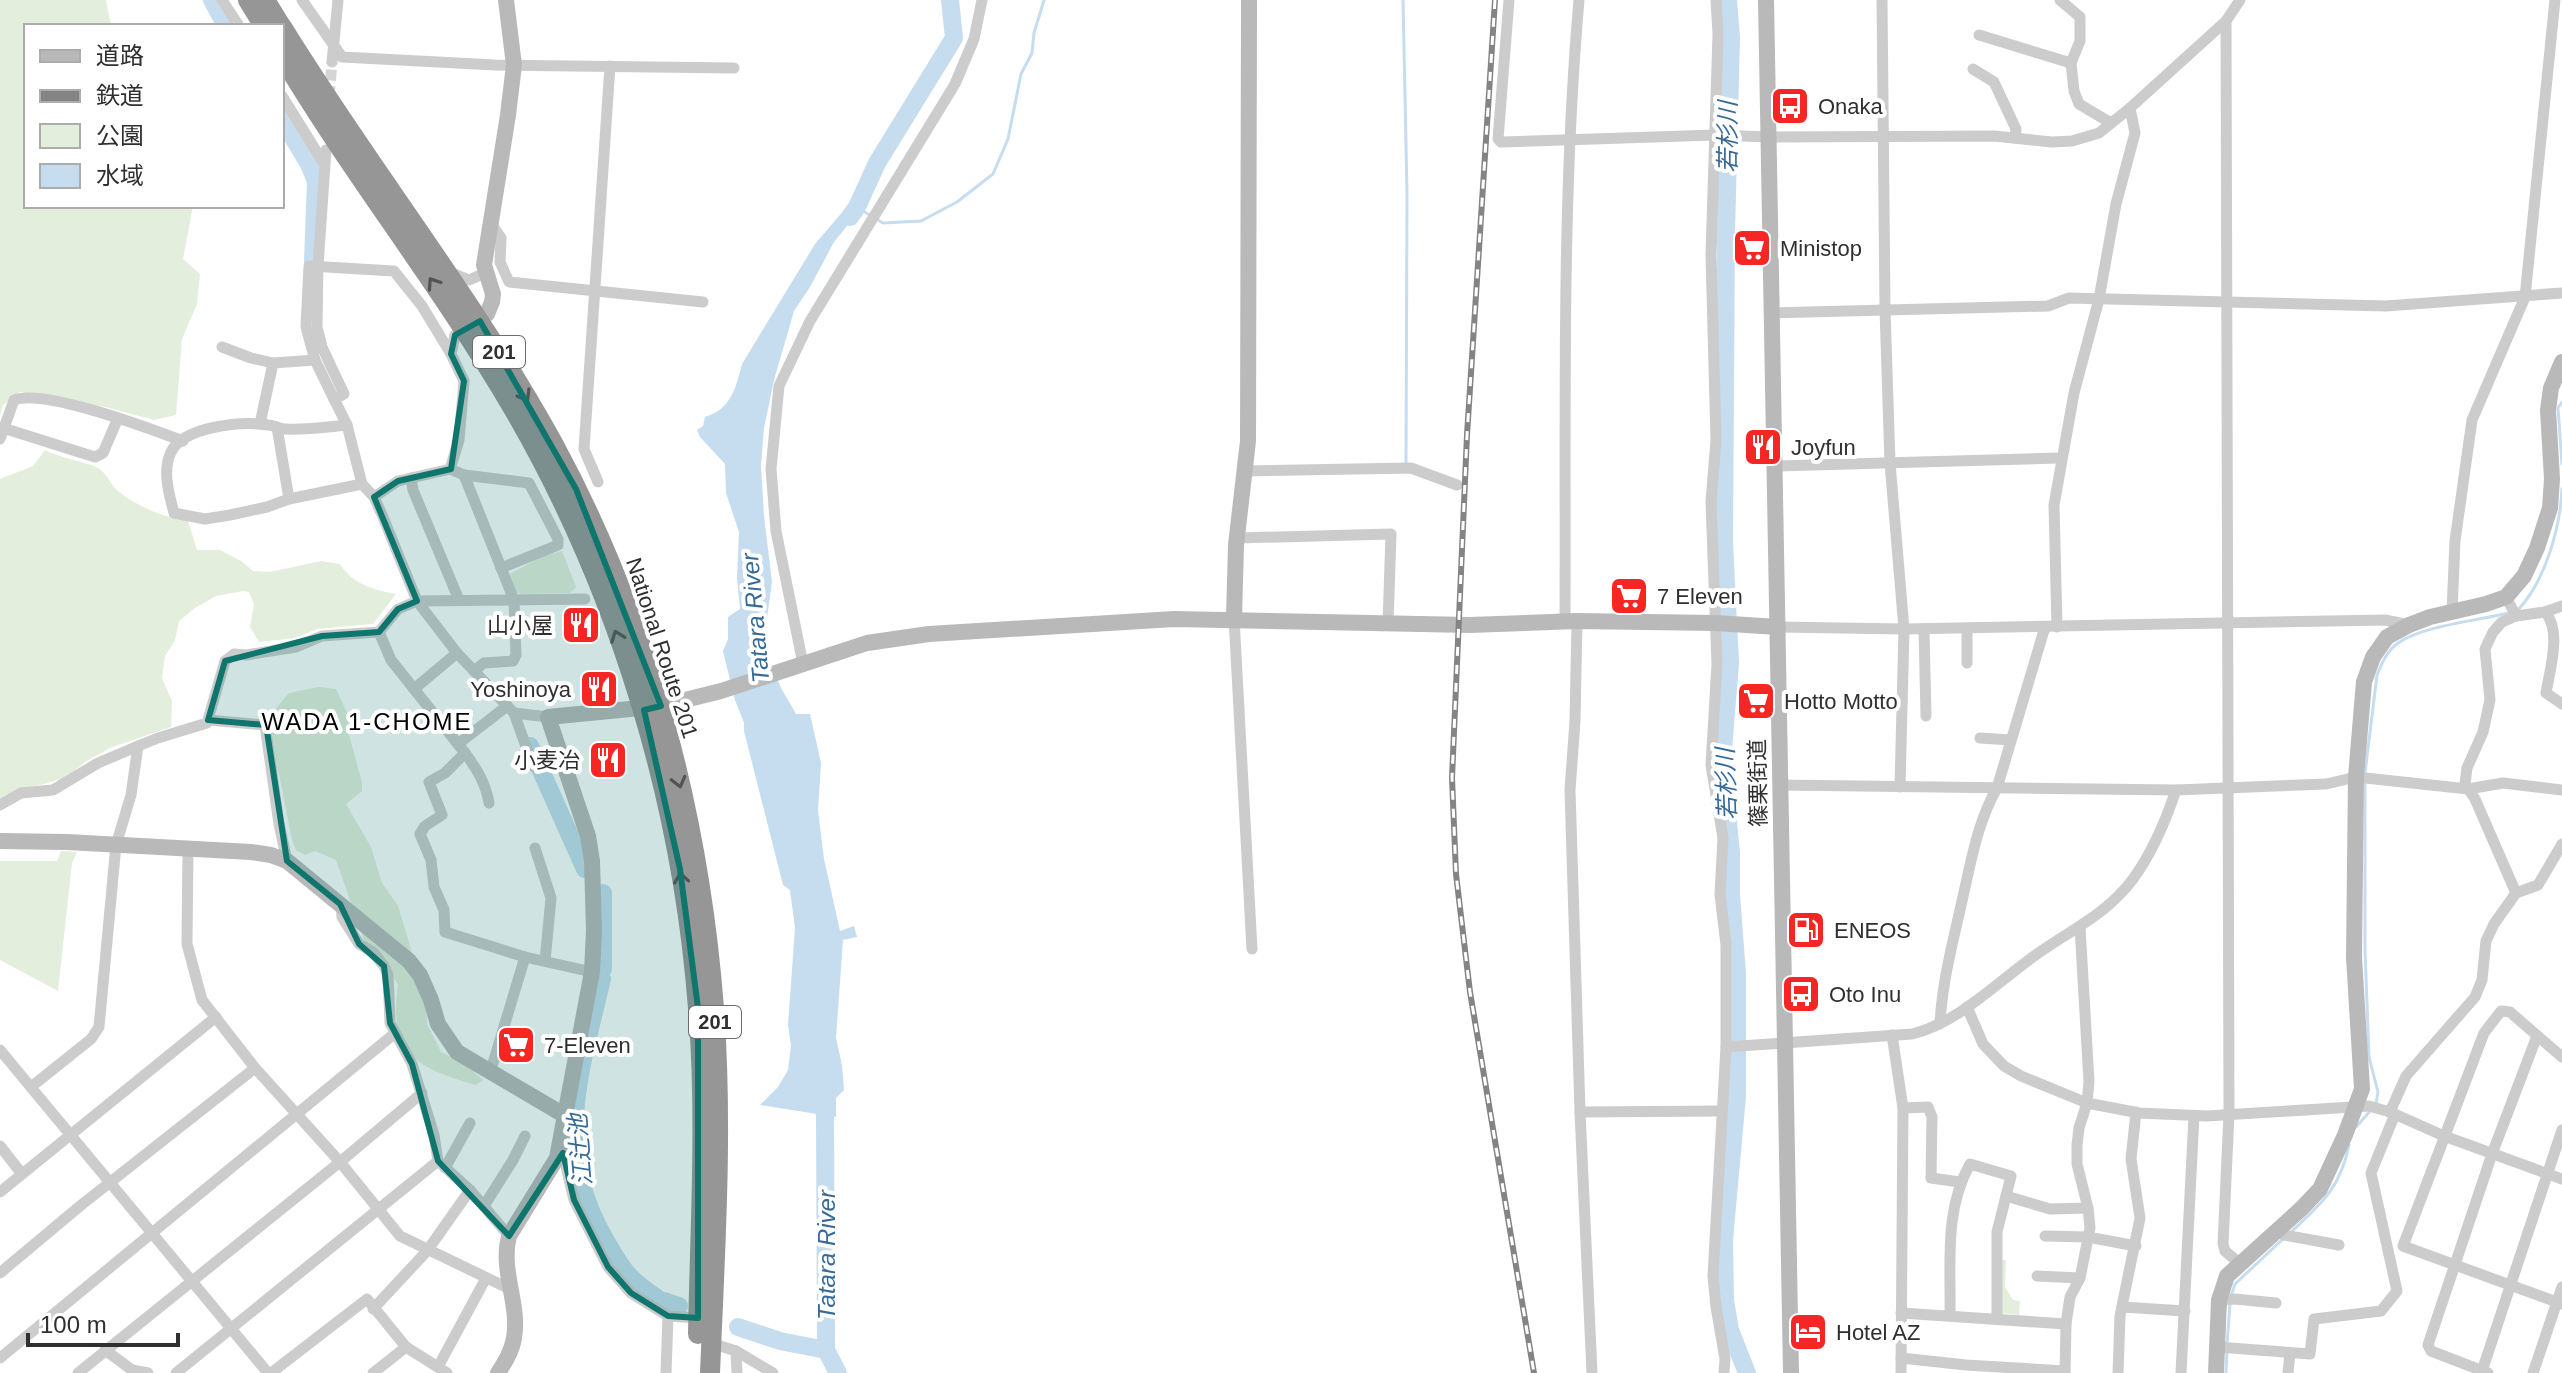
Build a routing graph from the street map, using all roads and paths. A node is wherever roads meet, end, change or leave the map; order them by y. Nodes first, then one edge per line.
1 (222, 0) edge
2 (248, 0) edge
3 (265, 0) edge
4 (302, 0) edge
5 (338, 0) edge
6 (506, 0) edge
7 (982, 0) edge
8 (1249, 0) edge
9 (1509, 0) edge
10 (1579, 0) edge
11 (1716, 0) edge
12 (1766, 0) edge
13 (1882, 0) edge
14 (2060, 0) edge
15 (2240, 0) edge
16 (2555, 0) edge
17 (2226, 21) junction
18 (238, 24) edge
19 (263, 24) edge
20 (280, 24) edge
21 (284, 30) edge
22 (1979, 35) dead end
23 (334, 48) junction
24 (284, 59) edge
25 (332, 62) tunnel mouth
26 (2071, 63) junction
27 (514, 65) junction
28 (610, 66) junction
29 (734, 68) dead end
30 (1973, 69) dead end
31 (284, 99) edge
32 (2130, 108) junction
33 (2111, 123) junction
34 (1715, 135) junction
35 (1769, 137) junction
36 (1885, 137) junction
37 (2015, 138) junction
38 (1570, 141) junction
39 (326, 150) dead end
40 (323, 162) junction
41 (491, 223) junction
42 (318, 266) junction
43 (444, 270) junction
44 (485, 273) junction
45 (594, 291) junction
46 (2562, 293) edge
47 (2525, 297) junction
48 (2099, 299) junction
49 (703, 302) dead end
50 (2225, 302) junction
51 (1885, 309) junction
52 (1772, 313) junction
53 (472, 325) junction
54 (222, 347) dead end
55 (451, 354) junction
56 (315, 360) junction
57 (2562, 362) edge
58 (273, 363) junction
59 (481, 381) junction
60 (334, 399) junction
61 (118, 418) junction
62 (260, 424) junction
63 (347, 425) junction
64 (277, 427) junction
65 (2, 433) edge
66 (183, 441) junction
67 (2061, 458) junction
68 (1890, 463) junction
69 (1775, 466) junction
70 (450, 469) junction
71 (1245, 471) junction
72 (464, 475) junction
73 (411, 478) junction
74 (2558, 480) edge
75 (598, 482) dead end
76 (362, 484) junction
77 (1457, 485) dead end
78 (374, 497) junction
79 (289, 499) junction
80 (1237, 538) junction
81 (501, 568) junction
82 (585, 599) dead end
83 (459, 600) junction
84 (514, 600) junction
85 (417, 601) junction
86 (2562, 606) edge
87 (2512, 609) junction
88 (2452, 612) junction
89 (2545, 612) junction
90 (1234, 618) junction
91 (1571, 621) junction
92 (2227, 622) junction
93 (1715, 623) junction
94 (1388, 624) junction
95 (2409, 625) junction
96 (1778, 627) junction
97 (2051, 627) junction
98 (1904, 629) junction
99 (1924, 629) junction
100 (1967, 629) junction
101 (379, 632) junction
102 (457, 653) junction
103 (1967, 663) dead end
104 (800, 665) junction
105 (474, 671) junction
106 (414, 689) junction
107 (2562, 704) edge
108 (652, 708) junction
109 (510, 709) junction
110 (1926, 716) dead end
111 (548, 717) junction
112 (208, 720) junction
113 (1980, 738) dead end
114 (2011, 740) junction
115 (138, 746) junction
116 (462, 749) junction
117 (533, 766) dead end
118 (2363, 778) junction
119 (1780, 785) junction
120 (1900, 787) junction
121 (1997, 788) junction
122 (2229, 788) junction
123 (2468, 789) junction
124 (2176, 790) junction
125 (2562, 790) edge
126 (489, 803) dead end
127 (0, 805) edge
128 (0, 841) edge
129 (2562, 844) edge
130 (116, 845) junction
131 (188, 848) junction
132 (535, 848) dead end
133 (287, 861) junction
134 (2516, 893) junction
135 (340, 904) junction
136 (2080, 927) junction
137 (1252, 949) dead end
138 (525, 957) junction
139 (545, 961) junction
140 (592, 972) junction
141 (1967, 1007) junction
142 (216, 1017) junction
143 (1940, 1024) junction
144 (394, 1034) junction
145 (1892, 1035) junction
146 (2537, 1036) junction
147 (1785, 1042) junction
148 (1726, 1047) junction
149 (0, 1050) edge
150 (2562, 1057) edge
151 (255, 1068) junction
152 (490, 1073) junction
153 (31, 1087) junction
154 (422, 1093) junction
155 (2087, 1103) junction
156 (1903, 1108) junction
157 (2378, 1109) junction
158 (1722, 1111) junction
159 (1580, 1112) junction
160 (2136, 1112) junction
161 (2229, 1114) junction
162 (298, 1115) junction
163 (564, 1115) junction
164 (2194, 1116) junction
165 (470, 1123) dead end
166 (2562, 1130) edge
167 (71, 1134) junction
168 (525, 1136) dead end
169 (2444, 1136) junction
170 (561, 1144) junction
171 (0, 1146) edge
172 (2492, 1154) junction
173 (340, 1162) junction
174 (441, 1164) junction
175 (22, 1174) junction
176 (2548, 1174) junction
177 (2562, 1179) edge
178 (1960, 1182) junction
179 (109, 1183) junction
180 (470, 1190) junction
181 (0, 1192) edge
182 (2006, 1196) junction
183 (484, 1206) junction
184 (2088, 1208) junction
185 (376, 1209) junction
186 (2278, 1229) junction
187 (154, 1233) junction
188 (509, 1236) junction
189 (2045, 1236) dead end
190 (2088, 1237) junction
191 (2386, 1240) junction
192 (2339, 1245) dead end
193 (2136, 1246) junction
194 (2403, 1246) junction
195 (427, 1251) junction
196 (2239, 1263) junction
197 (2453, 1265) junction
198 (0, 1273) edge
199 (2037, 1276) dead end
200 (486, 1278) junction
201 (2080, 1278) junction
202 (193, 1281) junction
203 (2510, 1286) junction
204 (2562, 1287) edge
205 (510, 1289) junction
206 (2219, 1300) junction
207 (2276, 1303) dead end
208 (2559, 1303) edge
209 (2122, 1307) junction
210 (373, 1309) junction
211 (2185, 1311) junction
212 (1901, 1313) junction
213 (1950, 1315) junction
214 (668, 1316) junction
215 (698, 1318) junction
216 (1997, 1319) junction
217 (2066, 1324) junction
218 (232, 1328) junction
219 (711, 1343) junction
220 (406, 1347) junction
221 (2217, 1347) junction
222 (105, 1350) junction
223 (736, 1351) junction
224 (2290, 1353) junction
225 (0, 1358) edge
226 (1901, 1358) junction
227 (442, 1370) edge
228 (131, 1372) edge
229 (2065, 1372) edge
230 (2485, 1372) edge
231 (78, 1373) edge
232 (148, 1373) edge
233 (176, 1373) edge
234 (269, 1373) edge
235 (373, 1373) edge
236 (498, 1373) edge
237 (666, 1373) edge
238 (696, 1373) edge
239 (710, 1373) edge
240 (737, 1373) edge
241 (773, 1373) edge
242 (1592, 1373) edge
243 (1724, 1373) edge
244 (1791, 1373) edge
245 (1901, 1373) edge
246 (2118, 1373) edge
247 (2181, 1373) edge
248 (2216, 1373) edge
249 (2288, 1373) edge
250 (2533, 1373) edge

1 - 18 street
2 - 19 highway
3 - 20 highway, National Route 201 / 201
4 - 23 street
5 - 23 street
6 - 27 street
7 - 104 street
8 - 71 street
9 - 38 street
10 - 38 street
11 - 34 street
12 - 35 street, 篠栗街道
13 - 36 street
14 - 26 street
15 - 17 street
16 - 47 street
17 - 32 street
17 - 50 street
21 - 43 highway, National Route 201 / 201
22 - 26 street
23 - 25 street
23 - 27 street
53 -> 24 highway, National Route 201 / 201
26 - 33 street
27 - 28 street
27 - 41 street
28 - 29 street
28 - 45 street
30 - 37 street
31 - 40 street
32 - 33 street
32 - 48 street
33 - 37 street
34 - 35 street
34 - 38 street
34 - 93 street
35 - 36 street
35 - 52 street, 篠栗街道
36 - 37 street
36 - 51 street
38 - 91 street
39 - 40 street
40 - 42 street
41 - 44 street
41 - 45 street
42 - 55 street
42 - 56 street
42 - 60 street
43 - 44 street
43 - 53 highway, National Route 201 / 201
44 - 53 street
45 - 49 street
45 - 75 street
46 - 47 street
47 - 50 street
47 - 88 street
48 - 50 street
48 - 51 street
48 - 67 street
50 - 92 street
51 - 52 street
51 - 68 street
52 - 69 street, 篠栗街道
53 - 55 street
53 - 59 highway, National Route 201 / 201
53 -> 108 highway, National Route 201 / 201
54 - 58 street
55 - 59 street
56 - 58 street
56 - 60 street
57 - 74 street
58 - 62 street
59 - 70 street
108 -> 59 highway, National Route 201 / 201
60 - 63 street
61 - 65 street
61 - 65 street
61 - 66 street
62 - 64 street
62 - 66 street
63 - 64 street
63 - 76 street
64 - 79 street
66 - 79 street
67 - 68 street
67 - 97 street
68 - 69 street
68 - 98 street
69 - 96 street, 篠栗街道
70 - 72 street
70 - 73 street
71 - 77 street
71 - 80 street
72 - 81 street
72 - 81 street
73 - 78 street
73 - 83 street
74 - 87 street
76 - 78 street
76 - 79 street
78 - 85 street
80 - 90 street
80 - 94 street
81 - 84 street
82 - 84 street
83 - 84 street
83 - 85 street
84 - 105 street
85 - 101 street
85 - 102 street
86 - 89 street
87 - 88 street
87 - 89 street
87 - 123 street
88 - 95 street
89 - 107 street
90 - 94 street
90 - 104 street
90 - 137 street
91 - 93 street
91 - 94 street
91 - 159 street
92 - 95 street
92 - 97 street
92 - 122 street
93 - 96 street
93 - 148 street
95 - 118 street
96 - 98 street
96 - 119 street, 篠栗街道
97 - 100 street
97 - 114 street
98 - 99 street
98 - 120 street
99 - 100 street
99 - 110 street
100 - 103 street
101 - 106 street
101 - 112 street
102 - 105 street
102 - 106 street
104 - 108 street
105 - 109 street
106 - 116 street
108 - 111 street
215 -> 108 highway, National Route 201 / 201
108 -> 219 highway, National Route 201 / 201
109 - 111 street
109 - 116 street
109 - 117 street
111 - 140 street
112 - 115 street
112 - 133 street
113 - 114 street
114 - 121 street
115 - 127 street
115 - 130 street
116 - 126 street
116 - 138 street
118 - 122 street
118 - 123 street
118 - 157 street
119 - 120 street
119 - 147 street, 篠栗街道
120 - 121 street
121 - 124 street
121 - 143 street
122 - 124 street
122 - 161 street
123 - 125 street
123 - 134 street
124 - 136 street
128 - 130 street
129 - 134 street
130 - 131 street
130 - 153 street
131 - 133 street
131 - 142 street
132 - 139 street
133 - 135 street
134 - 157 street
135 - 144 street
135 - 152 street
136 - 141 street
136 - 155 street
138 - 139 street
138 - 152 street
139 - 140 street
140 - 163 street
141 - 143 street
141 - 155 street
142 - 151 street
142 - 167 street
143 - 145 street
144 - 154 street
144 - 162 street
145 - 147 street
145 - 156 street
146 - 150 street
146 - 169 street
146 - 172 street
147 - 148 street
147 - 244 street, 篠栗街道
148 - 158 street
149 - 153 street
151 - 162 street
151 - 179 street
152 - 163 street
153 - 167 street
154 - 173 street
154 - 174 street
155 - 160 street
155 - 184 street
156 - 178 street
156 - 212 street
157 - 161 street
157 - 169 street
157 - 186 street
157 - 191 street
158 - 159 street
158 - 243 street
159 - 242 street
160 - 164 street
160 - 193 street
161 - 164 street
161 - 196 street
162 - 173 street
162 - 187 street
163 - 170 street
164 - 211 street
165 - 174 street
166 - 176 street
167 - 175 street
167 - 179 street
168 - 183 street
169 - 172 street
169 - 194 street
170 - 188 street
170 - 214 street
171 - 175 street
172 - 176 street
172 - 197 street
173 - 185 street
173 - 202 street
174 - 180 street
174 - 185 street
175 - 181 street
176 - 177 street
176 - 203 street
178 - 182 street
178 - 213 street
179 - 187 street
179 - 198 street
180 - 183 street
180 - 195 street
182 - 184 street
182 - 216 street
183 - 188 street
184 - 190 street
185 - 195 street
185 - 218 street
186 - 192 street
186 - 196 street
187 - 202 street
187 - 225 street
188 - 205 street
189 - 190 street
190 - 193 street
190 - 201 street
191 - 194 street
191 - 224 street
193 - 209 street
194 - 197 street
195 - 200 street
195 - 210 street
196 - 206 street
197 - 203 street
197 - 230 street
199 - 201 street
200 - 205 street
200 - 227 street
201 - 217 street
202 - 218 street
202 - 222 street
203 - 208 street
203 - 230 street
204 - 208 street
205 - 236 street
206 - 207 street
206 - 221 street
208 - 250 street
209 - 211 street
209 - 246 street
210 - 220 street
210 - 234 street
211 - 247 street
212 - 213 street
212 - 226 street
213 - 216 street
214 - 215 street
214 - 237 street
215 - 238 highway, National Route 201 / 201
216 - 217 street
217 - 229 street
218 - 233 street
218 - 234 street
219 - 223 street
219 - 239 highway, National Route 201 / 201
220 - 227 street
220 - 235 street
221 - 224 street
221 - 248 street
222 - 228 street
222 - 231 street
223 - 240 street
223 - 241 street
224 - 249 street
226 - 229 street
226 - 245 street
228 - 232 street

